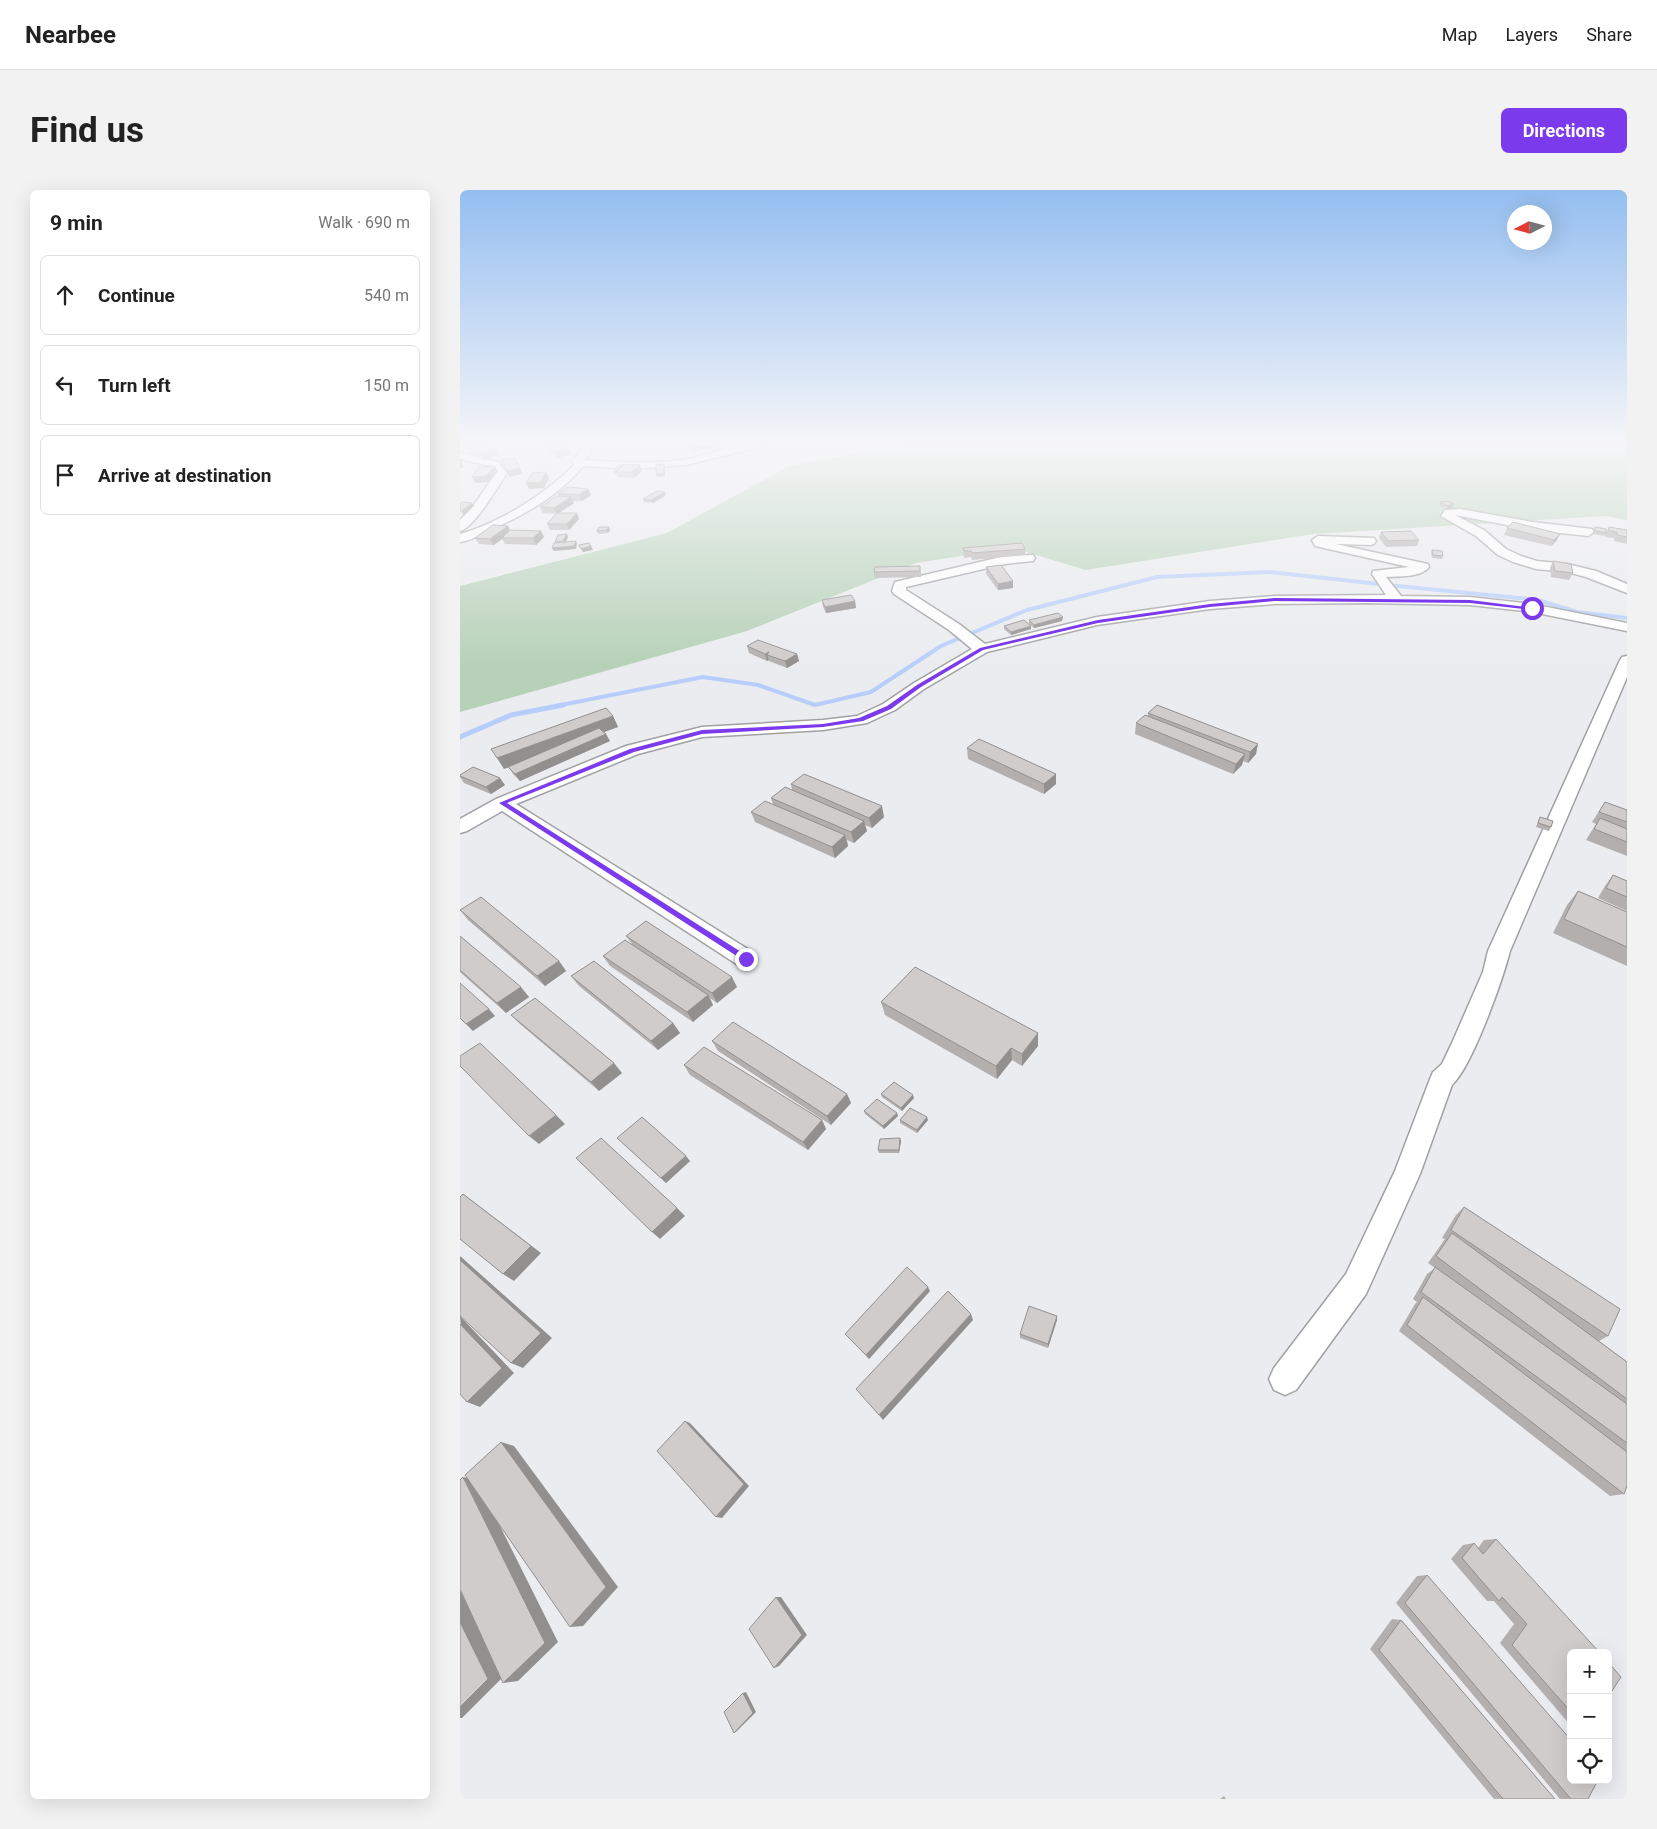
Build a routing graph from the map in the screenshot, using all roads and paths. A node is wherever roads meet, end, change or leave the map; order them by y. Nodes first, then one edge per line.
1 (504, 518) edge
2 (1452, 518) edge
3 (1488, 518) edge
4 (1588, 532) dead end
5 (460, 539) edge
6 (1370, 541) dead end
7 (1029, 558) dead end
8 (1627, 589) edge
9 (1398, 600) junction
10 (1627, 627) edge
11 (982, 649) junction
12 (1627, 660) edge
13 (502, 803) junction
14 (460, 826) edge
15 (746, 959) dead end
16 (1285, 1379) dead end

1 - 5 street
2 - 8 street
3 - 4 street
6 - 9 street
7 - 11 street
9 - 10 street
9 - 11 street
11 - 13 street
12 - 16 street
13 - 14 street
13 - 15 street

